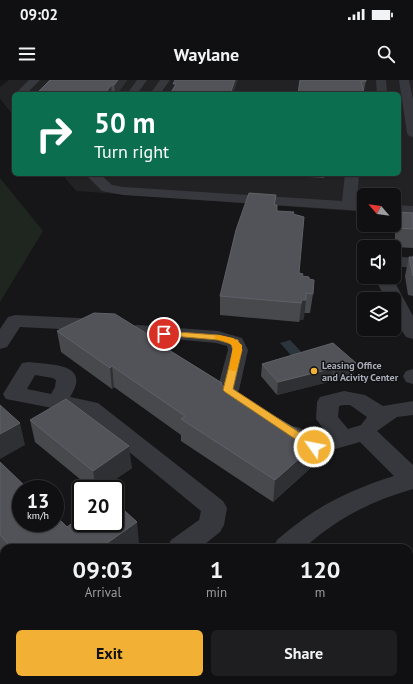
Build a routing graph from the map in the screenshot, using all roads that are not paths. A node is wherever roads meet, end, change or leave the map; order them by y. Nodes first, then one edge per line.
1 (35, 80) edge
2 (142, 80) edge
3 (165, 80) edge
4 (381, 80) edge
5 (404, 80) edge
6 (22, 92) edge
7 (133, 92) edge
8 (157, 92) edge
9 (382, 92) edge
10 (401, 128) edge
11 (411, 135) edge
12 (94, 176) edge
13 (352, 176) edge
14 (349, 206) junction
15 (357, 207) edge
16 (401, 209) edge
17 (413, 210) edge
18 (401, 262) edge
19 (413, 263) edge
20 (387, 284) edge
21 (138, 332) junction
22 (413, 333) edge
23 (0, 343) edge
24 (172, 353) edge
25 (209, 378) edge
26 (56, 402) dead end
27 (413, 408) edge
28 (382, 416) junction
29 (281, 425) edge
30 (354, 435) junction
31 (413, 480) edge
32 (185, 544) edge
33 (291, 544) edge

1 - 6 street
2 - 7 street
3 - 8 street
4 - 9 street
5 - 11 street
10 - 11 street
12 - 14 street
13 - 14 street
14 - 15 street
16 - 17 street
18 - 19 street
20 - 22 street
21 - 23 street
21 - 24 street
21 - 25 street
26 - 32 street
27 - 28 street
28 - 30 street
28 - 30 street
29 - 30 street
30 - 31 street
31 - 33 street

